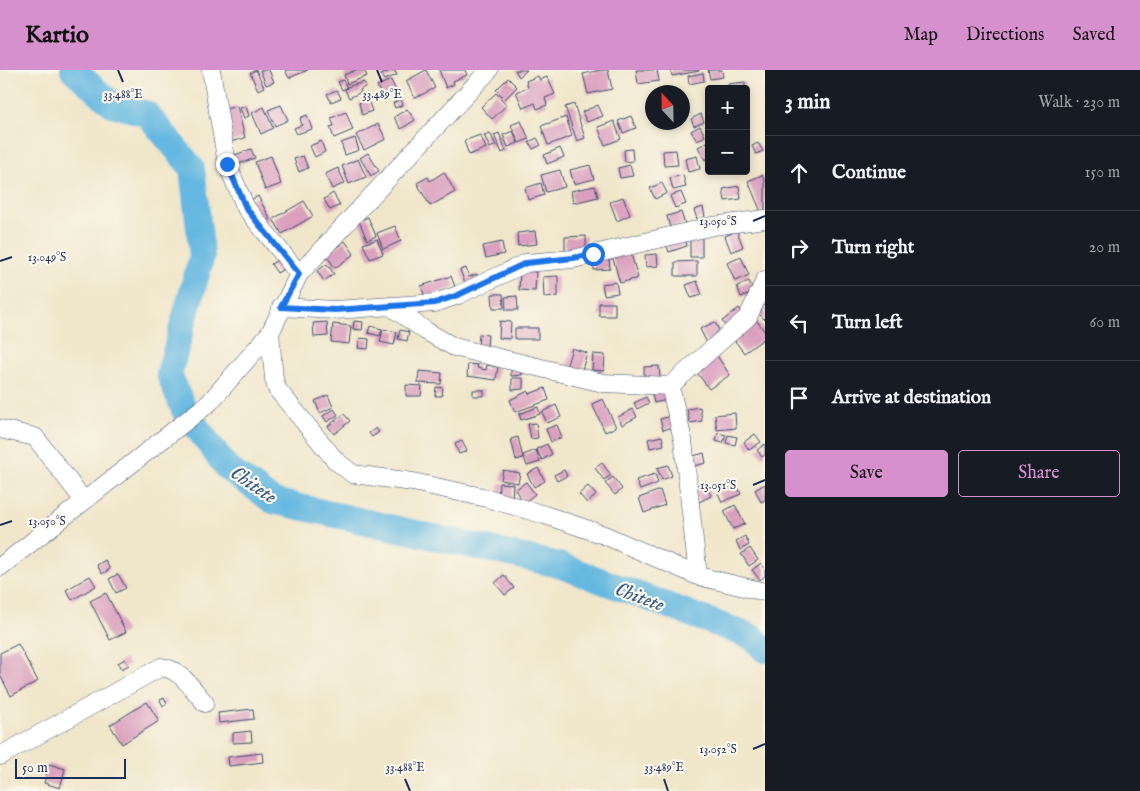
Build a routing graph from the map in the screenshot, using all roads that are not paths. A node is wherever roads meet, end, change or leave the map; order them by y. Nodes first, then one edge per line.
1 (211, 70) edge
2 (489, 70) edge
3 (765, 219) edge
4 (299, 274) junction
5 (765, 280) edge
6 (390, 306) junction
7 (281, 307) junction
8 (270, 333) junction
9 (670, 386) junction
10 (0, 429) edge
11 (84, 501) junction
12 (0, 567) edge
13 (698, 576) junction
14 (765, 592) edge
15 (204, 703) dead end
16 (0, 756) edge

1 - 4 street
2 - 4 street
3 - 6 street
4 - 7 street
5 - 9 street
6 - 7 street
6 - 9 street
7 - 8 street
8 - 11 street
8 - 13 street
9 - 13 street
10 - 11 street
11 - 12 street
13 - 14 street
15 - 16 street

